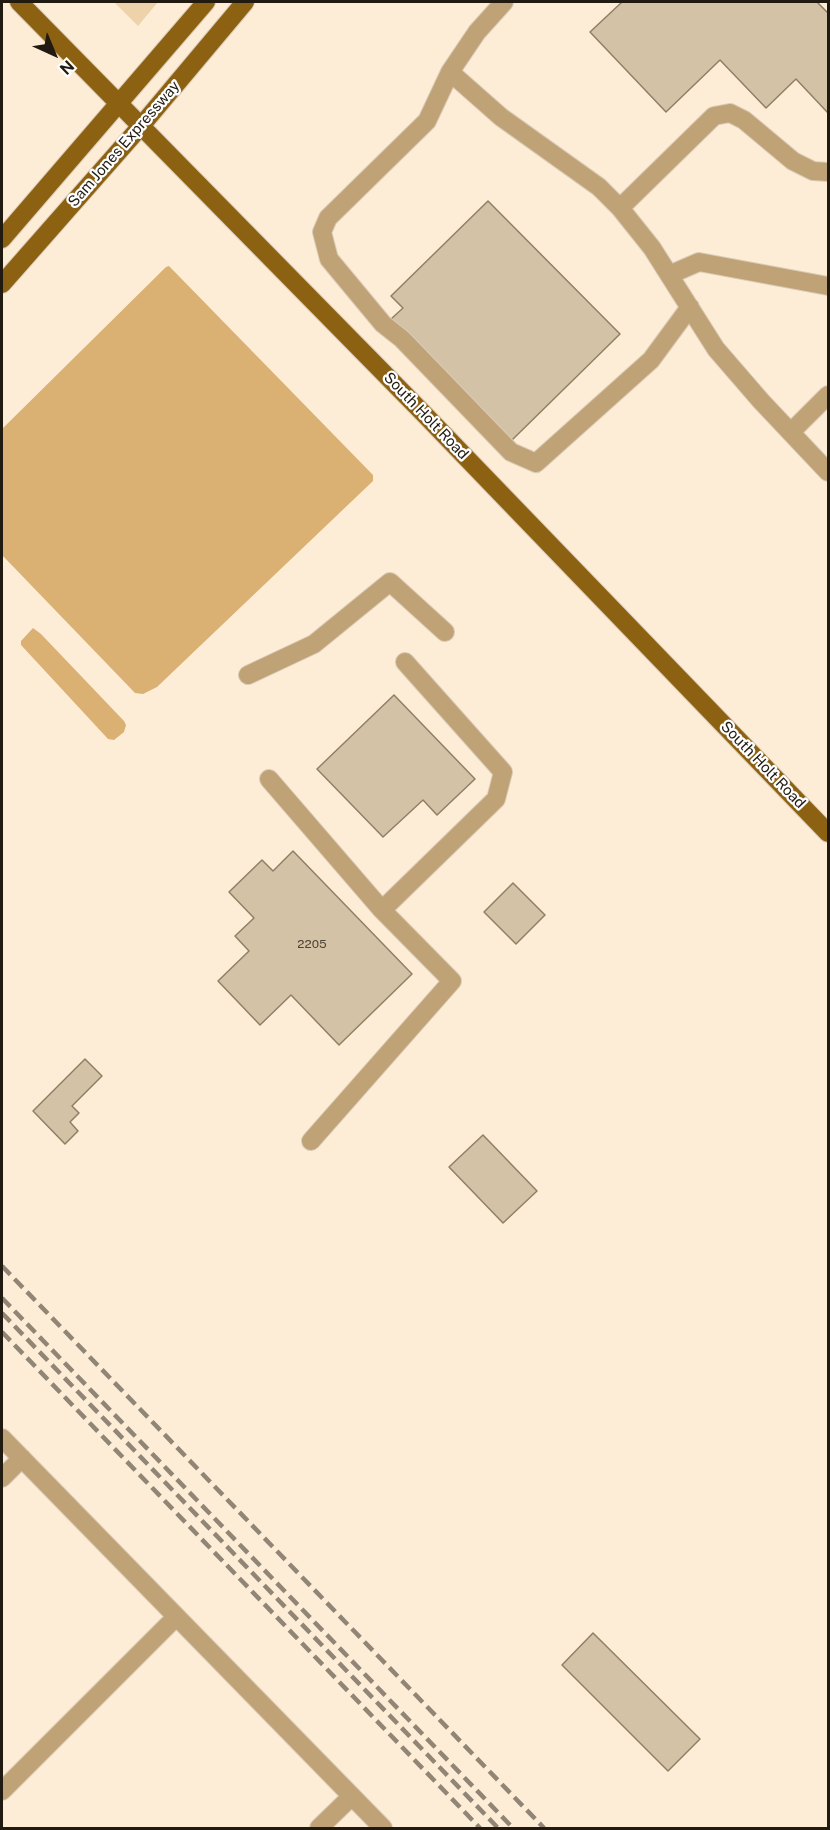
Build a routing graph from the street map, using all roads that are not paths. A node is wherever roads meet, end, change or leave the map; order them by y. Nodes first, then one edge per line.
1 (19, 2) edge
2 (206, 2) edge
3 (245, 2) edge
4 (504, 2) edge
5 (450, 72) junction
6 (120, 104) junction
7 (141, 126) junction
8 (828, 172) edge
9 (620, 208) junction
10 (2, 239) edge
11 (669, 275) junction
12 (2, 284) edge
13 (828, 286) edge
14 (690, 308) junction
15 (828, 395) edge
16 (791, 432) junction
17 (828, 472) edge
18 (445, 632) dead end
19 (405, 662) dead end
20 (248, 675) dead end
21 (269, 779) dead end
22 (828, 833) edge
23 (382, 910) junction
24 (311, 1141) dead end
25 (2, 1437) edge
26 (22, 1458) junction
27 (2, 1478) edge
28 (176, 1617) junction
29 (2, 1791) edge
30 (352, 1796) junction
31 (319, 1828) edge
32 (383, 1828) edge

1 - 6 main road, South Holt Road
2 - 6 main road, Sam Jones Expressway
3 - 7 main road, Sam Jones Expressway
4 - 5 lane
5 - 9 lane
5 - 14 lane
6 - 7 main road, South Holt Road
6 - 10 main road, Sam Jones Expressway
7 - 12 main road, Sam Jones Expressway
7 - 22 main road, South Holt Road
8 - 9 lane
9 - 11 lane
11 - 13 lane
11 - 14 lane
14 - 16 lane
15 - 16 lane
16 - 17 lane
18 - 20 lane
19 - 23 lane
21 - 23 lane
23 - 24 lane
25 - 26 lane
26 - 27 lane
26 - 28 lane
28 - 29 lane
28 - 30 lane
30 - 31 lane
30 - 32 lane

